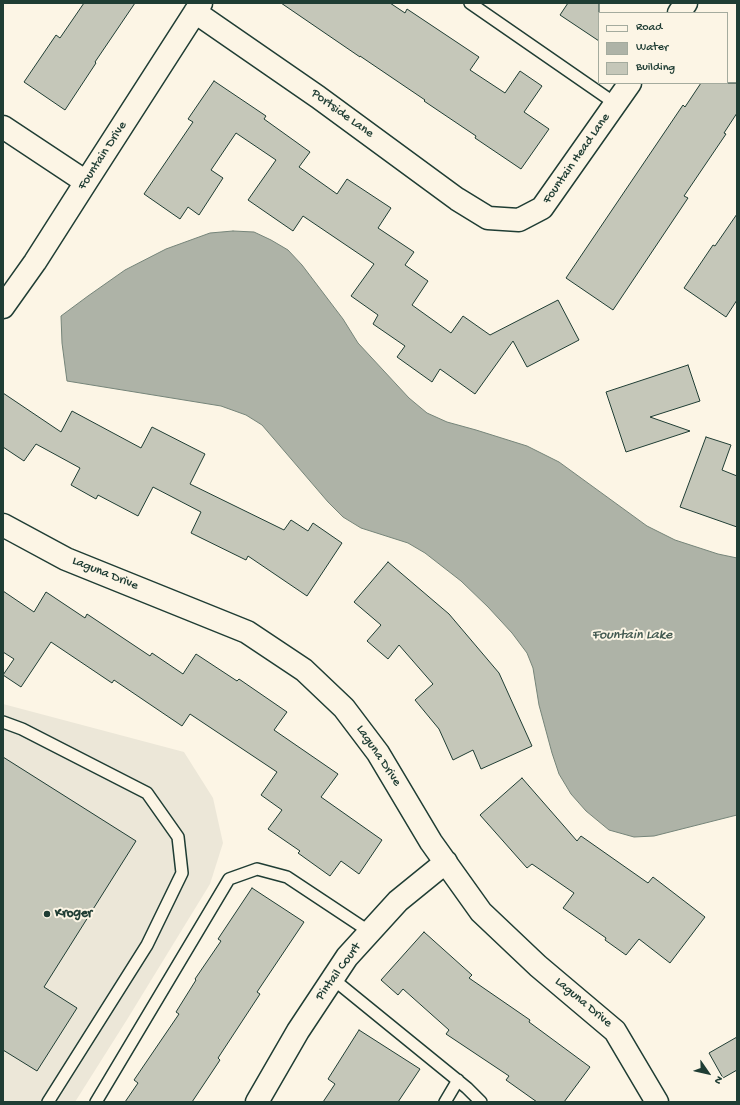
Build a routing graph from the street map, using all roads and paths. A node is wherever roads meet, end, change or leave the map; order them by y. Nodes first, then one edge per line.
1 (470, 3) edge
2 (686, 3) edge
3 (198, 7) edge
4 (680, 12) edge
5 (629, 84) edge
6 (616, 104) junction
7 (3, 127) edge
8 (86, 182) junction
9 (488, 218) joint
10 (3, 307) edge
11 (3, 525) edge
12 (3, 722) edge
13 (446, 862) junction
14 (370, 932) junction
15 (333, 979) junction
16 (458, 1080) junction
17 (48, 1102) edge
18 (96, 1102) edge
19 (257, 1102) edge
20 (445, 1102) edge
21 (481, 1102) edge
22 (657, 1102) edge

1 - 6 lane
2 - 4 street
3 - 8 street, Fountain Drive
3 - 9 street, Portside Lane
5 - 6 street, Fountain Head Lane
6 - 9 street, Fountain Head Lane
7 - 8 street
8 - 10 street, Fountain Drive
11 - 13 street, Laguna Drive
12 - 17 lane
13 - 14 street, Pintail Court
13 - 22 street, Laguna Drive
14 - 15 street, Pintail Court
14 - 18 lane
15 - 16 lane
15 - 19 street, Pintail Court
16 - 20 lane
16 - 21 lane

